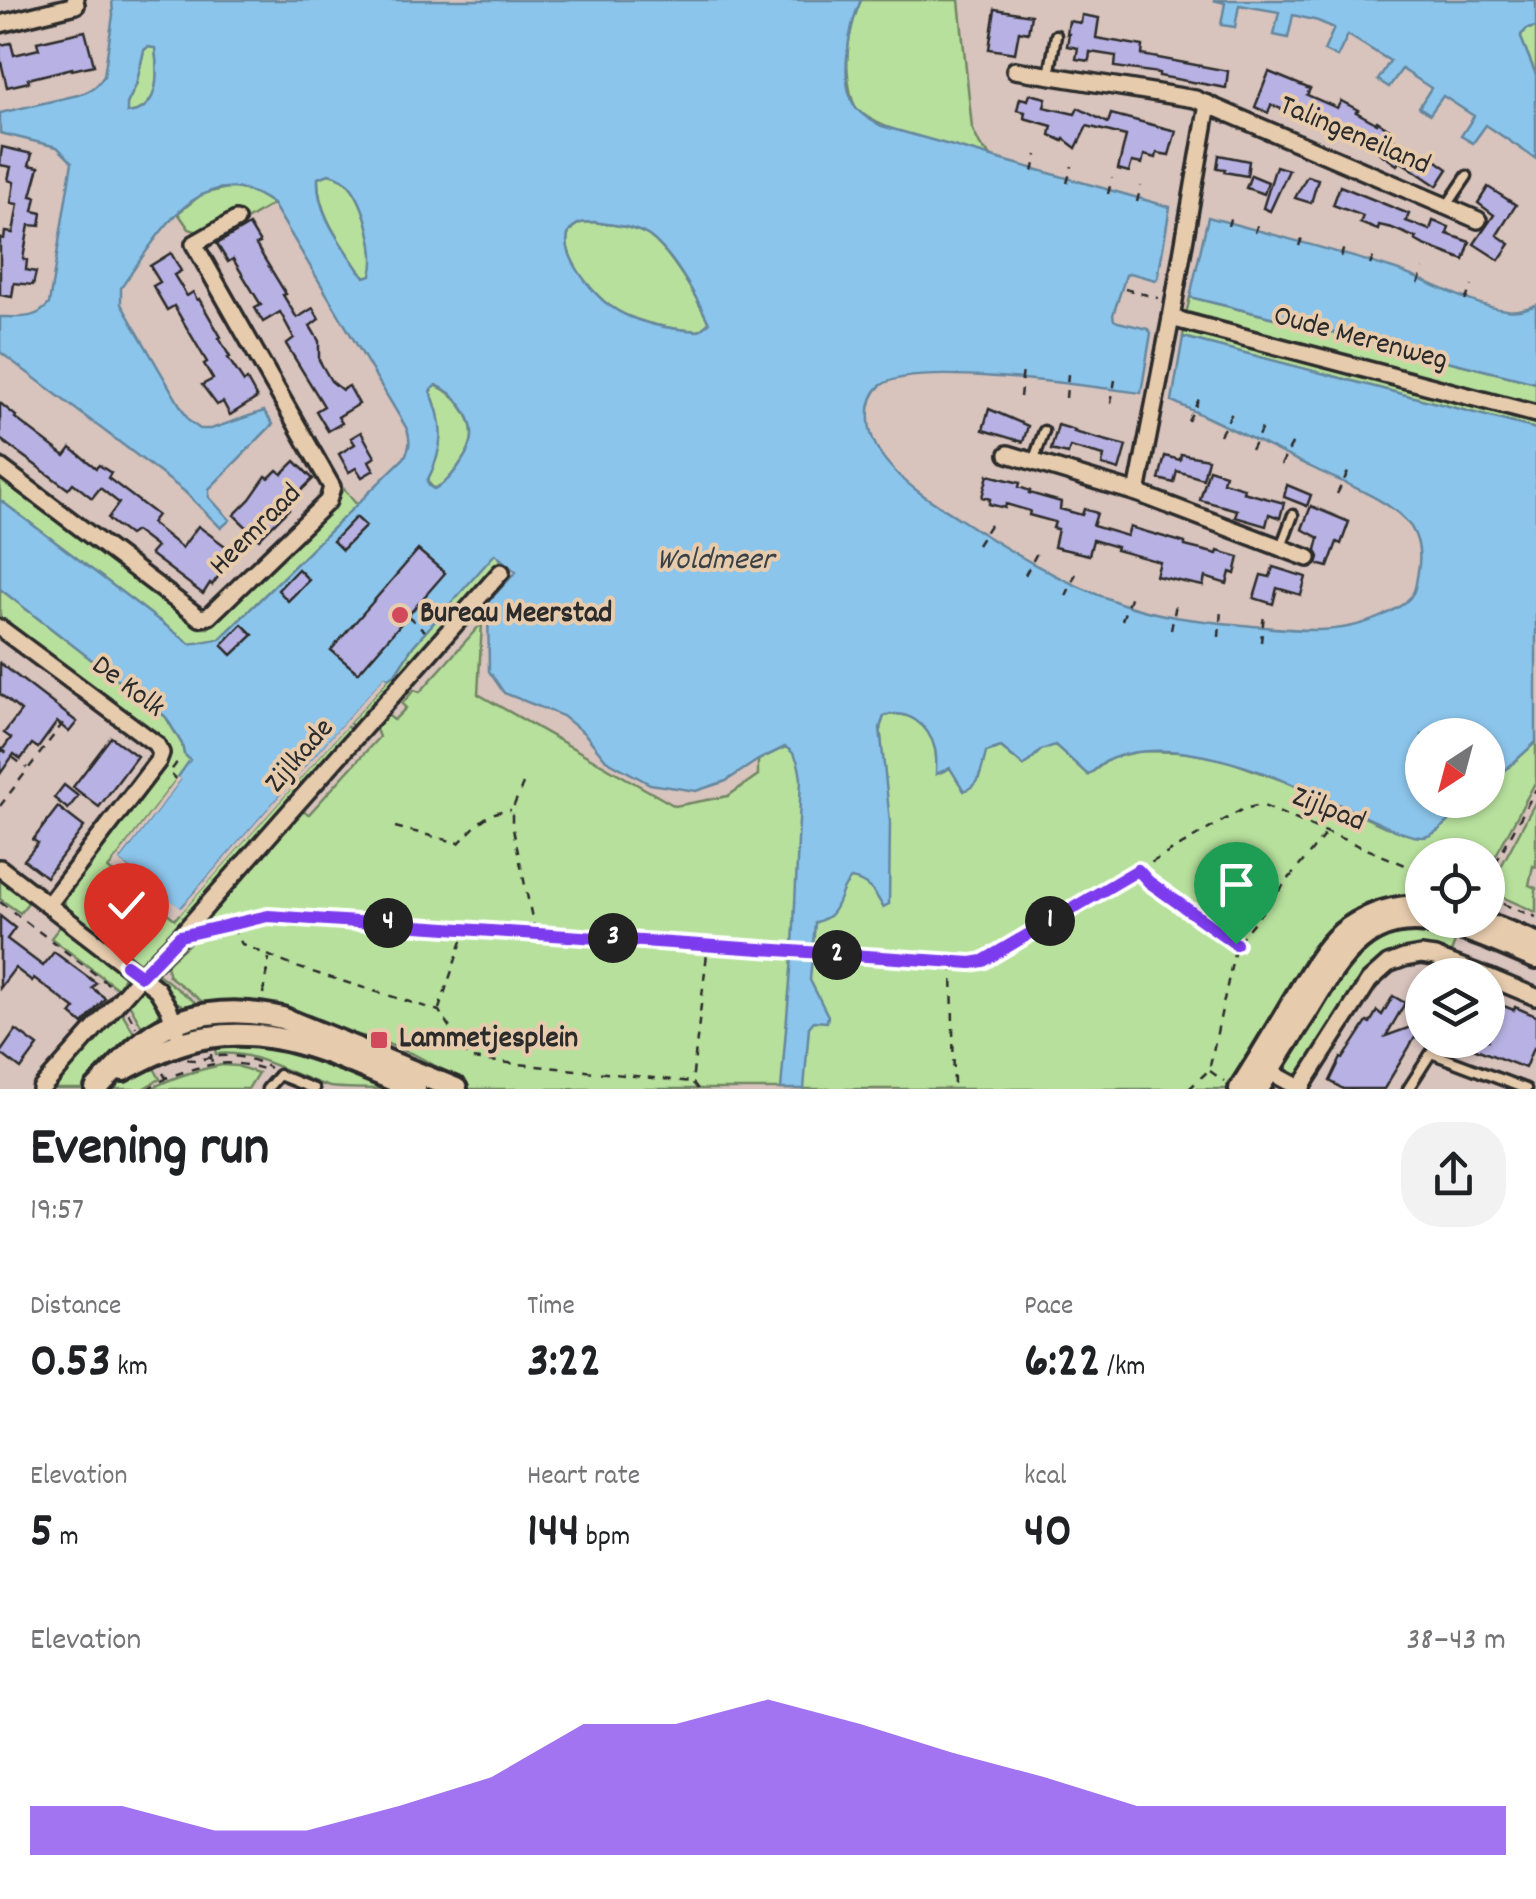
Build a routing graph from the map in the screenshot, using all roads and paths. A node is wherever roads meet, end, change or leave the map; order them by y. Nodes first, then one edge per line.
1 (75, 0) edge
2 (0, 24) edge
3 (1056, 35) dead end
4 (1014, 70) dead end
5 (1049, 76) junction
6 (1208, 104) junction
7 (1037, 156) dead end
8 (1072, 166) dead end
9 (1033, 172) dead end
10 (1467, 176) dead end
11 (1112, 178) dead end
12 (1067, 183) dead end
13 (1141, 186) dead end
14 (1108, 194) dead end
15 (1137, 202) dead end
16 (1446, 207) junction
17 (1232, 212) dead end
18 (1259, 218) dead end
19 (236, 220) dead end
20 (1478, 220) dead end
21 (1228, 226) dead end
22 (1304, 232) dead end
23 (1256, 233) dead end
24 (1346, 242) dead end
25 (1300, 246) dead end
26 (1376, 253) dead end
27 (1341, 257) dead end
28 (1370, 265) dead end
29 (1424, 268) dead end
30 (1418, 284) dead end
31 (1472, 286) dead end
32 (1465, 301) dead end
33 (1171, 318) junction
34 (1023, 368) dead end
35 (1068, 374) dead end
36 (1115, 380) dead end
37 (1020, 396) dead end
38 (1066, 398) dead end
39 (1199, 398) dead end
40 (1111, 402) dead end
41 (1232, 413) dead end
42 (1536, 414) edge
43 (1188, 421) dead end
44 (1262, 428) dead end
45 (1044, 431) dead end
46 (1220, 435) dead end
47 (1293, 442) dead end
48 (1251, 450) dead end
49 (1008, 454) dead end
50 (1034, 462) junction
51 (1281, 465) dead end
52 (0, 468) edge
53 (1348, 472) dead end
54 (1137, 493) junction
55 (1337, 494) dead end
56 (1293, 515) dead end
57 (990, 524) dead end
58 (976, 545) dead end
59 (1281, 547) junction
60 (1038, 553) dead end
61 (1308, 558) dead end
62 (1078, 571) dead end
63 (501, 572) dead end
64 (1025, 575) dead end
65 (1130, 595) dead end
66 (1066, 596) dead end
67 (1176, 604) dead end
68 (1220, 609) dead end
69 (1264, 614) dead end
70 (408, 616) dead end
71 (1122, 620) dead end
72 (0, 628) edge
73 (1171, 630) dead end
74 (426, 632) dead end
75 (1219, 637) dead end
76 (1261, 642) dead end
77 (70, 714) dead end
78 (0, 748) edge
79 (28, 769) junction
80 (523, 784) dead end
81 (1536, 789) edge
82 (0, 806) edge
83 (512, 810) junction
84 (396, 827) dead end
85 (1328, 832) junction
86 (1505, 846) edge
87 (1405, 865) edge
88 (0, 868) edge
89 (1138, 870) junction
90 (0, 902) edge
91 (136, 903) dead end
92 (48, 905) junction
93 (1505, 905) edge
94 (1405, 908) edge
95 (1536, 918) edge
96 (230, 925) junction
97 (466, 928) junction
98 (1505, 931) edge
99 (535, 934) junction
100 (111, 936) dead end
101 (180, 936) junction
102 (1536, 943) edge
103 (1236, 944) junction
104 (708, 945) junction
105 (270, 956) junction
106 (1438, 958) edge
107 (1536, 958) edge
108 (952, 962) junction
109 (141, 976) junction
110 (1505, 984) edge
111 (124, 996) junction
112 (1536, 997) edge
113 (261, 1004) dead end
114 (439, 1011) junction
115 (175, 1025) junction
116 (1209, 1070) junction
117 (280, 1075) junction
118 (1261, 1075) edge
119 (166, 1078) dead end
120 (692, 1082) junction
121 (102, 1083) edge
122 (1231, 1084) edge
123 (41, 1089) edge
124 (147, 1089) edge
125 (267, 1089) edge
126 (314, 1089) edge
127 (415, 1089) edge
128 (456, 1089) edge
129 (698, 1089) edge
130 (954, 1089) edge
131 (1189, 1089) edge
132 (1301, 1089) edge
133 (1408, 1089) edge
134 (1526, 1089) edge

1 - 2 street
3 - 5 lane
4 - 5 street, Talingeneiland
5 - 6 street, Talingeneiland
6 - 16 street, Talingeneiland
6 - 33 street
7 - 9 path
8 - 12 path
10 - 16 lane
11 - 14 path
13 - 15 path
16 - 20 street, Talingeneiland
17 - 21 path
18 - 23 path
19 - 52 street, Heemraad
22 - 25 path
24 - 27 path
26 - 28 path
29 - 30 path
31 - 32 path
33 - 42 street, Oude Merenweg
33 - 54 street
34 - 37 path
35 - 38 path
36 - 40 path
39 - 43 path
41 - 46 path
44 - 48 path
45 - 50 lane
47 - 51 path
49 - 50 street
50 - 54 street
53 - 55 path
54 - 59 street
56 - 59 lane
57 - 58 path
59 - 61 street
60 - 64 path
62 - 66 path
63 - 101 street, Zijlkade
65 - 71 path
67 - 73 path
68 - 75 path
69 - 76 path
70 - 74 path
72 - 92 street, De Kolk
77 - 79 path
78 - 79 path
79 - 82 path
80 - 83 path
81 - 86 path
83 - 84 path
83 - 99 path
85 - 87 path, Zijlpad
85 - 89 path, Zijlpad
85 - 103 path
88 - 92 street
89 - 103 path
89 - 108 path, Zijlpad
90 - 111 path
91 - 100 path
92 - 109 street
93 - 95 path
94 - 118 street
96 - 97 path, Zijlpad
96 - 101 path, Zijlpad
96 - 105 path
97 - 99 path, Zijlpad
97 - 114 path
98 - 102 street
99 - 104 path, Zijlpad
101 - 109 street, Zijlkade
103 - 116 path
104 - 108 path, Zijlpad
104 - 120 path
105 - 113 path
105 - 114 path
106 - 132 street
107 - 118 street
108 - 130 path
109 - 111 street, Zijlkade
109 - 115 street
110 - 112 street
111 - 123 street, Zijlkade
114 - 120 path
115 - 117 path
115 - 121 street
115 - 127 street
115 - 128 street
116 - 122 path
116 - 131 path
117 - 125 lane
117 - 126 lane
118 - 122 street
118 - 132 street
119 - 124 path
120 - 129 path
133 - 134 lane

